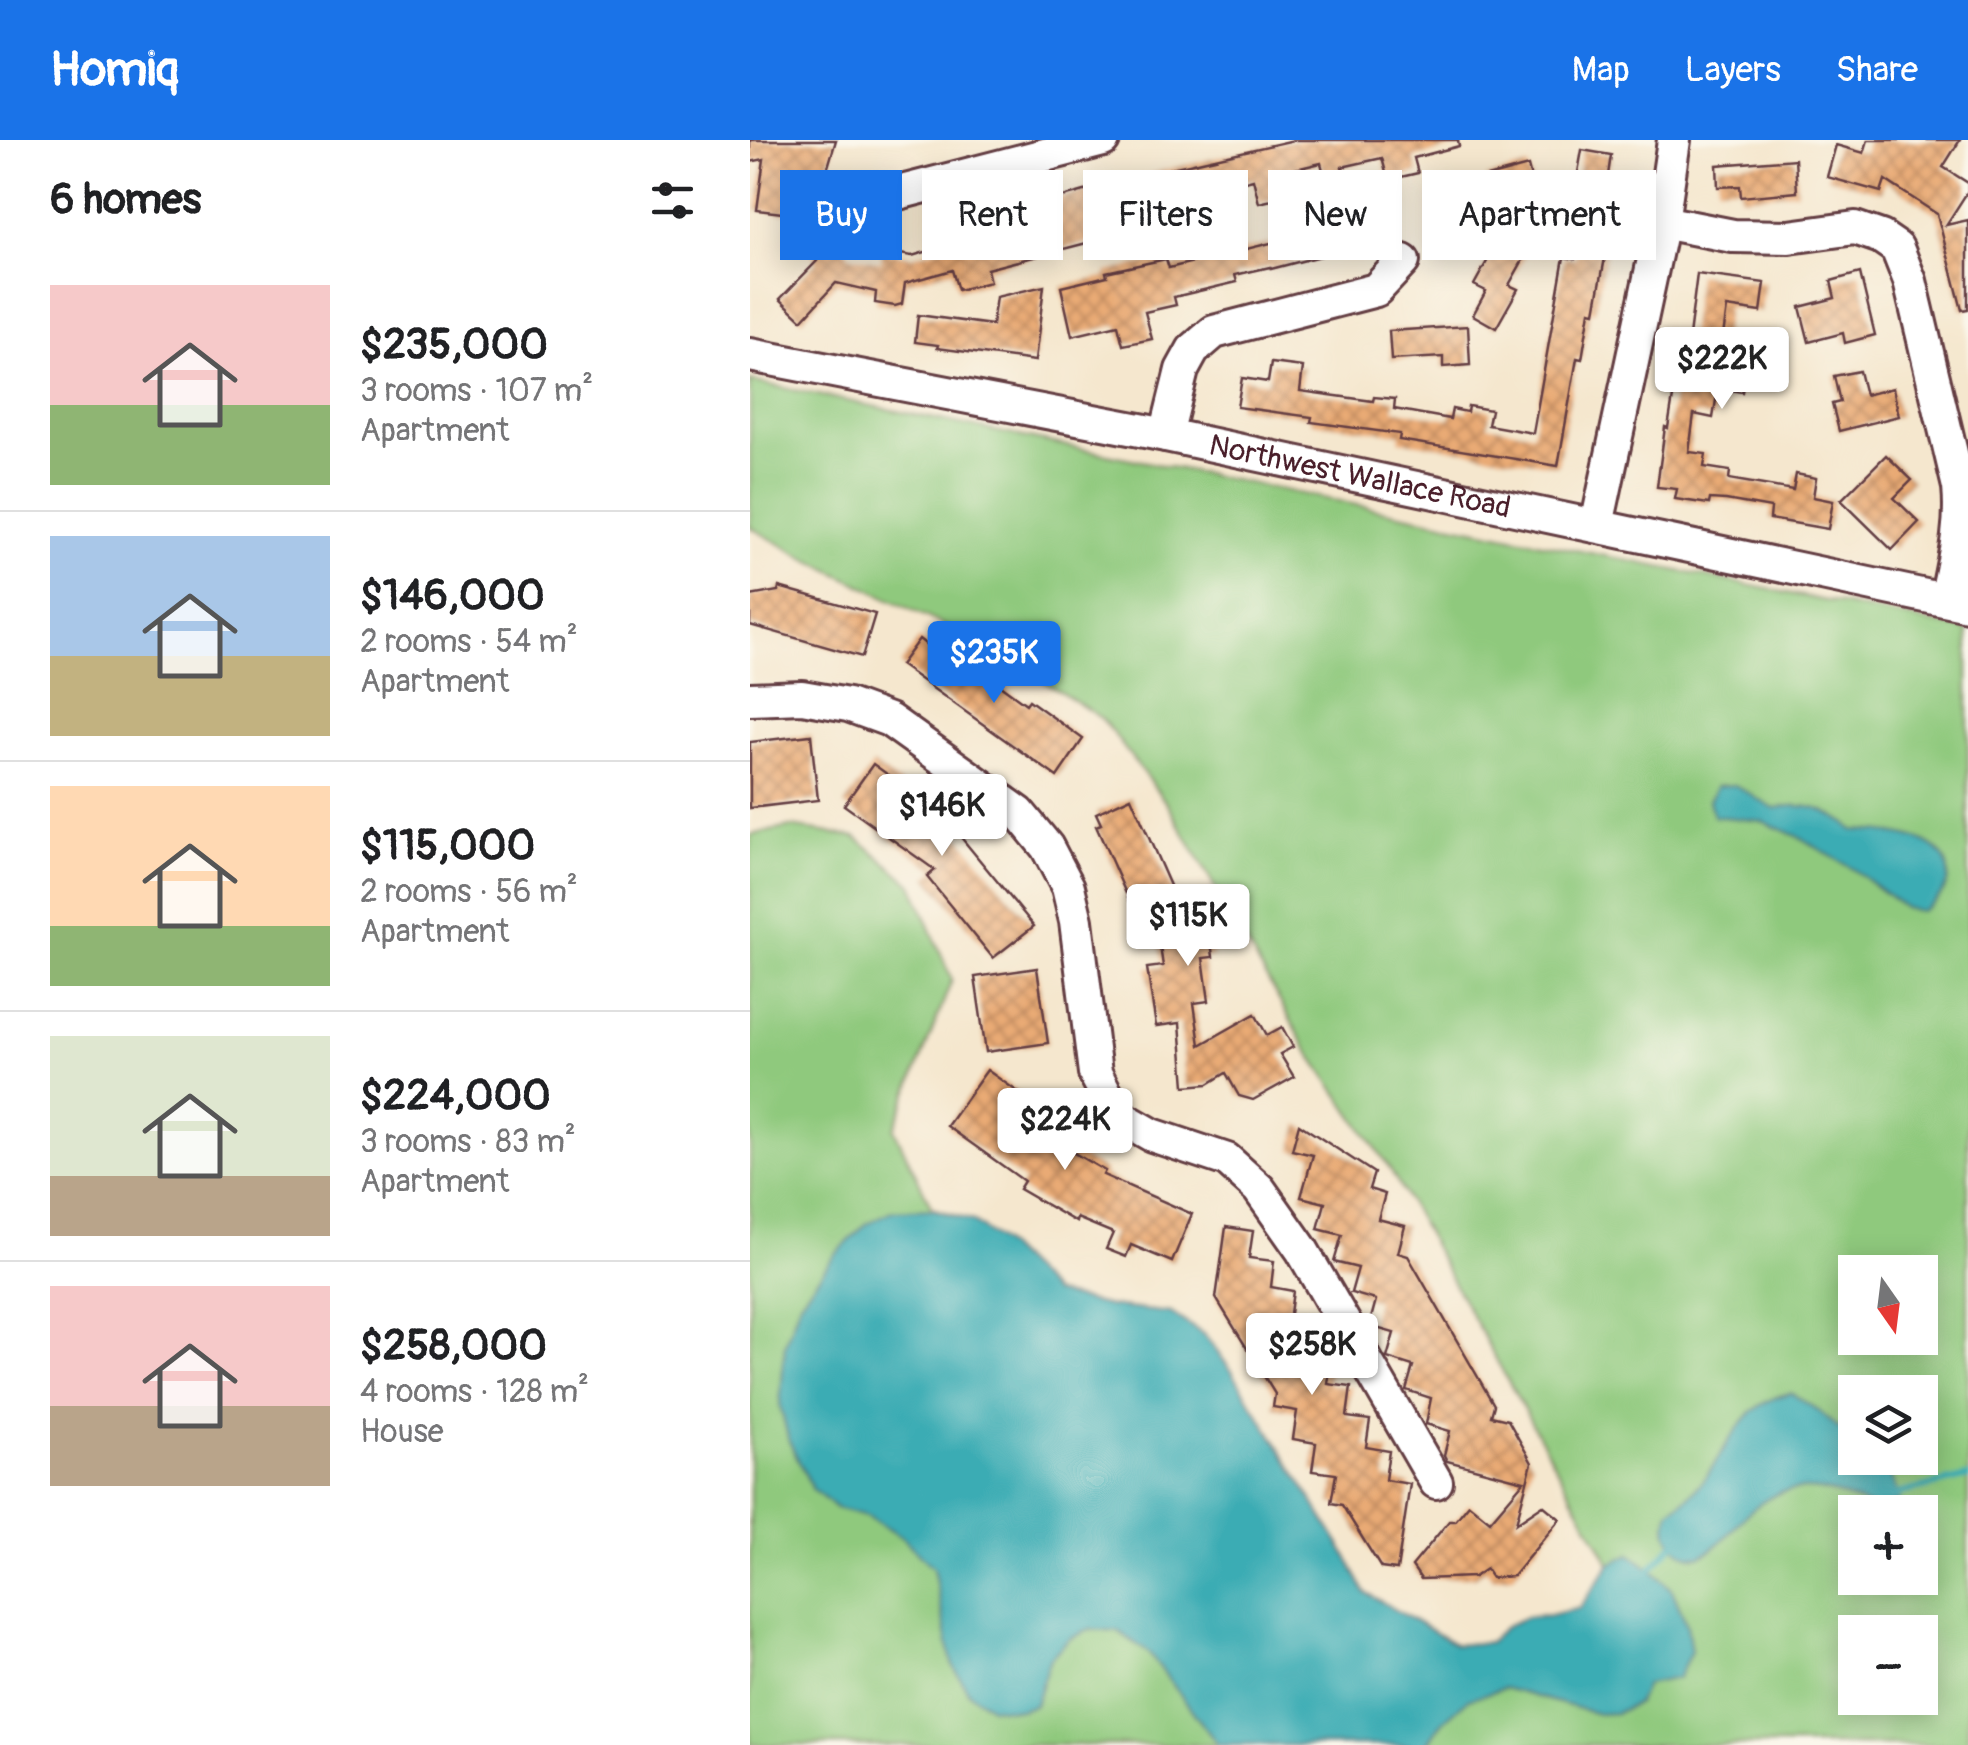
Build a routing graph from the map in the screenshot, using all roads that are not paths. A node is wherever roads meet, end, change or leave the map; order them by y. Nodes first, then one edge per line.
1 (1103, 140) edge
2 (1674, 140) edge
3 (902, 192) edge
4 (1662, 222) junction
5 (1403, 261) dead end
6 (750, 355) edge
7 (1166, 435) junction
8 (1598, 525) junction
9 (1957, 602) edge
10 (750, 699) edge
11 (1436, 1482) dead end

1 - 3 street
2 - 4 street
4 - 8 street
4 - 9 street
5 - 7 street
6 - 7 street, Northwest Wallace Road
7 - 8 street, Northwest Wallace Road
8 - 9 street, Northwest Wallace Road
10 - 11 street

